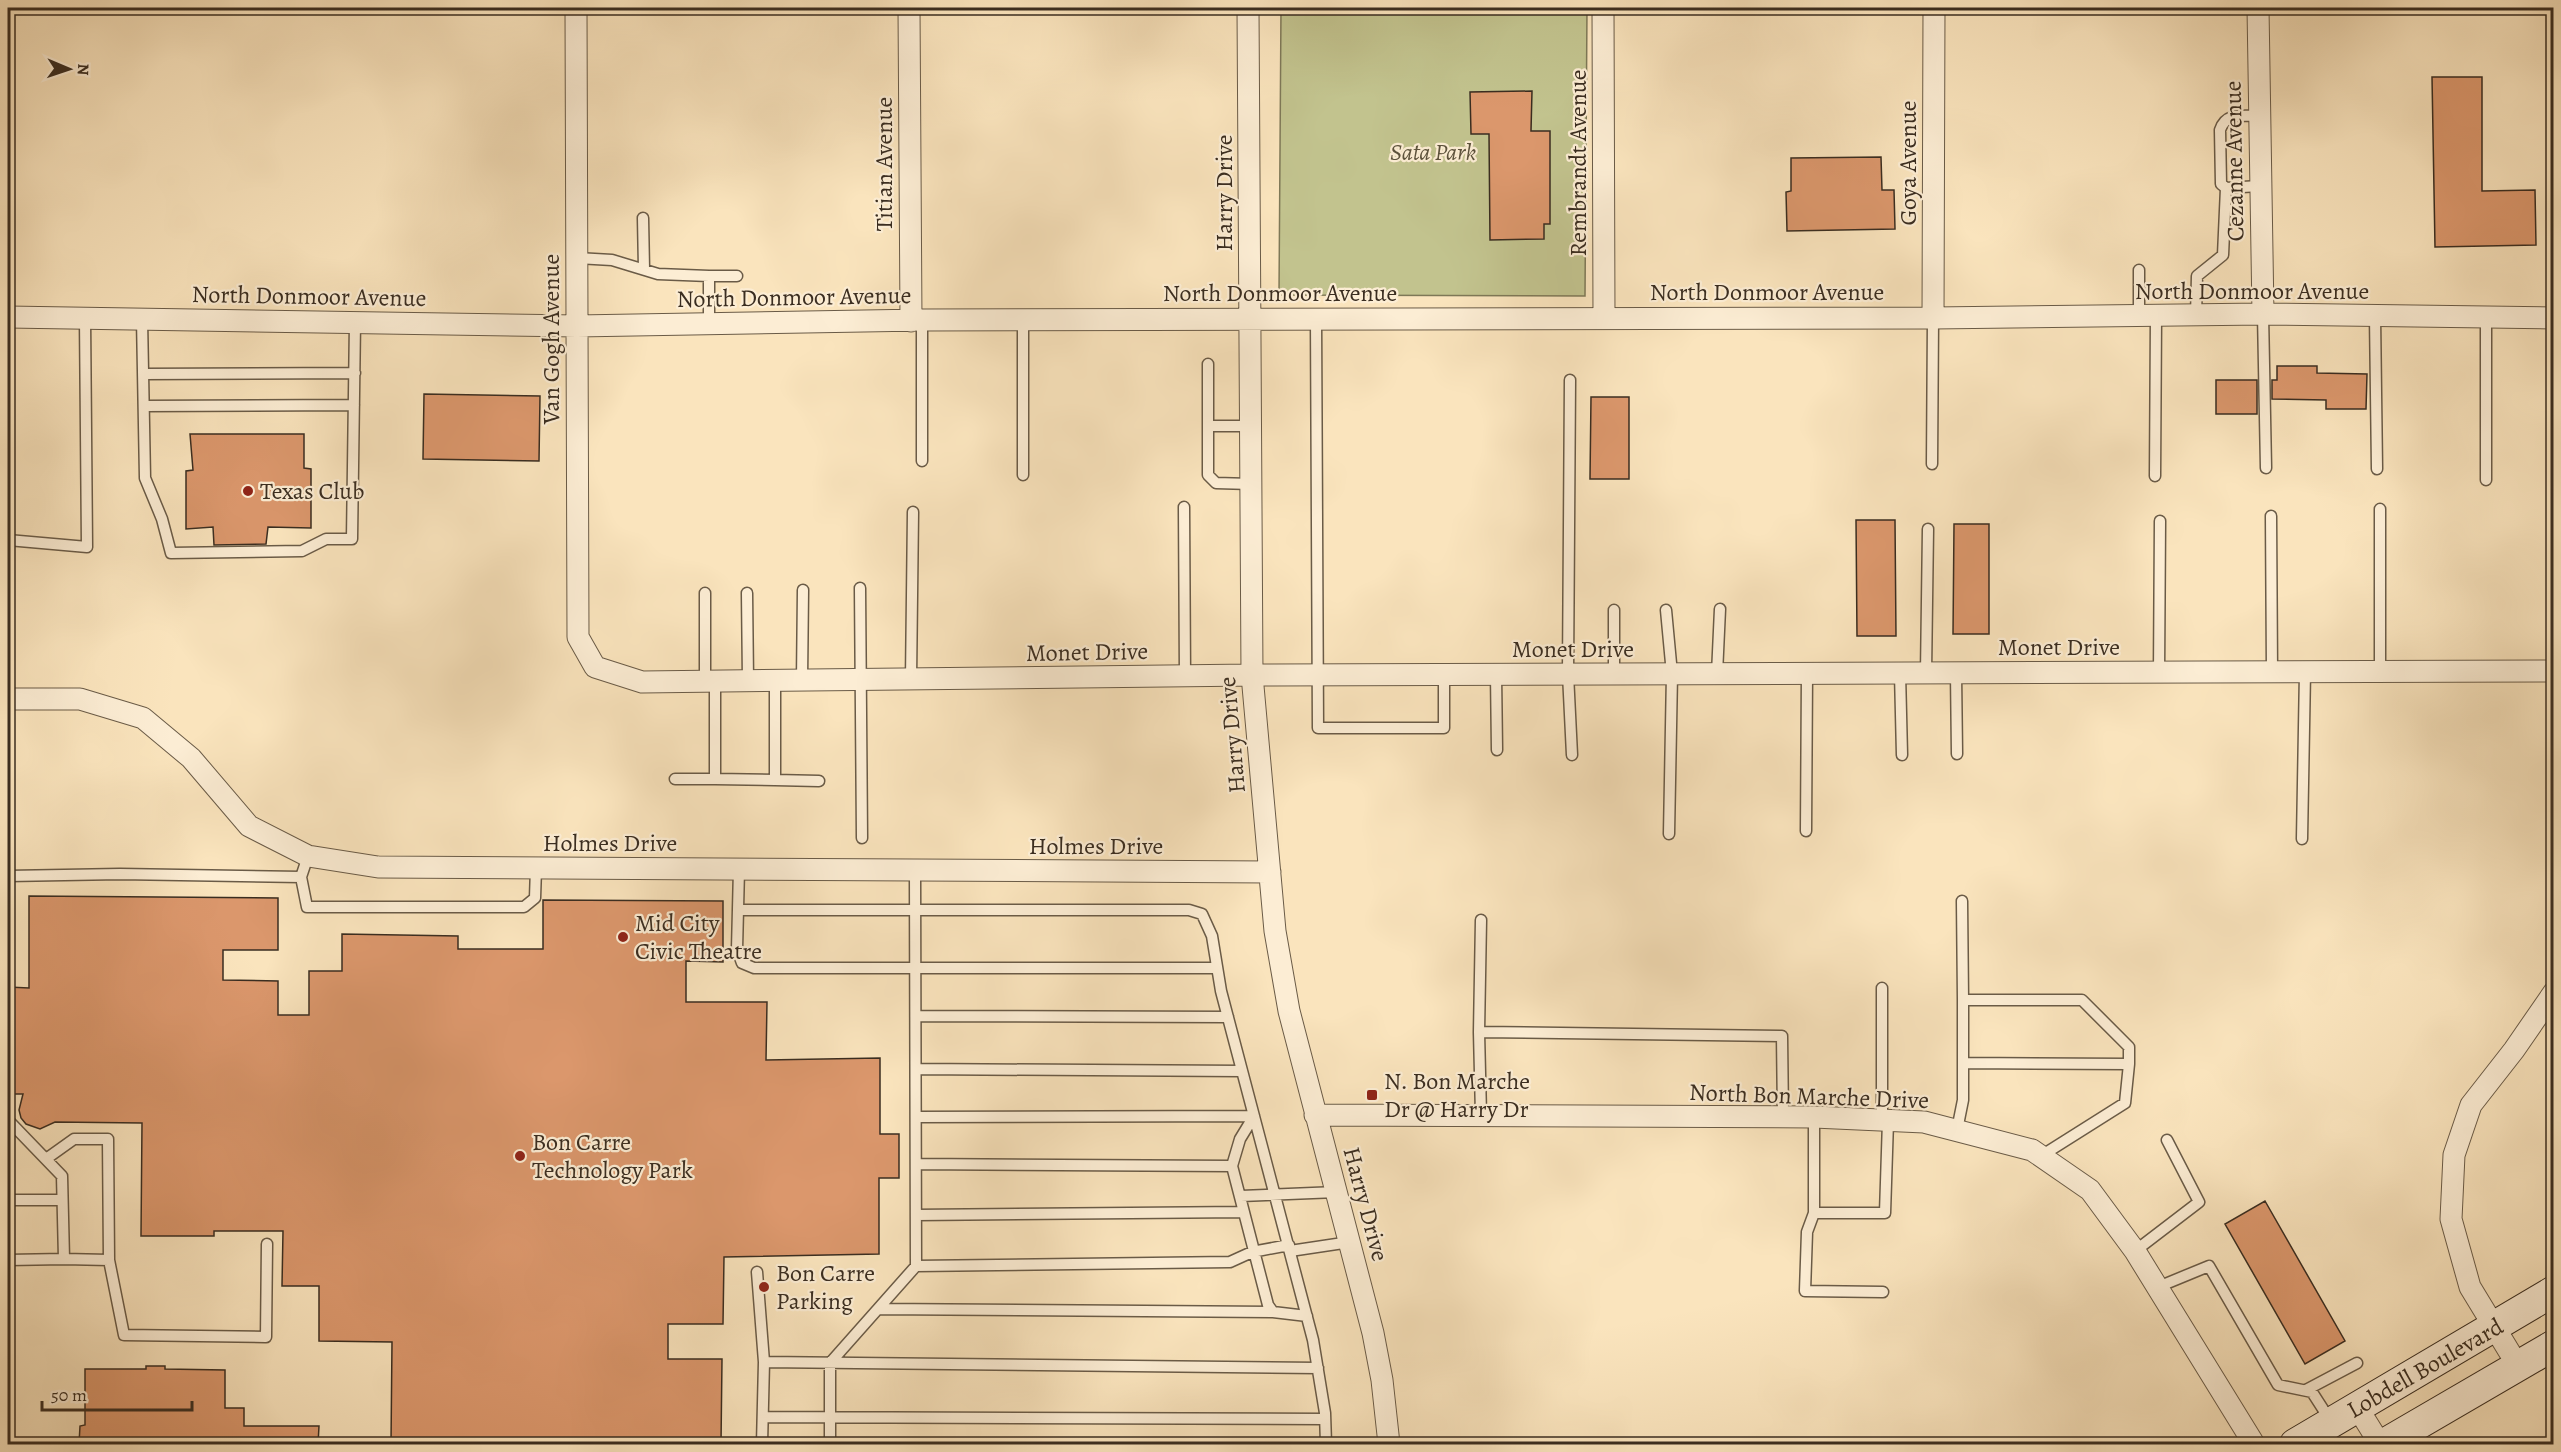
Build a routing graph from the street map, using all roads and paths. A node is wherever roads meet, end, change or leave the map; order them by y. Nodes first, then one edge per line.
1 (576, 8) edge
2 (909, 8) edge
3 (1248, 8) edge
4 (1603, 8) edge
5 (1934, 8) edge
6 (2259, 8) edge
7 (2259, 116) junction
8 (2259, 186) junction
9 (2226, 188) junction
10 (643, 218) dead end
11 (577, 258) junction
12 (644, 269) junction
13 (2139, 270) dead end
14 (709, 276) junction
15 (737, 276) dead end
16 (2263, 314) junction
17 (8, 316) edge
18 (2147, 316) junction
19 (2196, 316) junction
20 (2375, 316) junction
21 (85, 318) junction
22 (1316, 318) junction
23 (1604, 318) junction
24 (1933, 318) junction
25 (2486, 318) junction
26 (2553, 318) edge
27 (142, 319) junction
28 (916, 320) junction
29 (1023, 320) junction
30 (1251, 320) junction
31 (356, 322) junction
32 (709, 324) junction
33 (577, 326) junction
34 (1208, 364) dead end
35 (355, 373) junction
36 (143, 374) junction
37 (1570, 380) dead end
38 (354, 405) junction
39 (144, 406) junction
40 (1208, 426) junction
41 (1251, 426) junction
42 (922, 461) dead end
43 (1932, 464) dead end
44 (2266, 468) dead end
45 (2377, 469) dead end
46 (1023, 475) dead end
47 (2155, 476) dead end
48 (2486, 480) dead end
49 (1251, 484) junction
50 (1184, 507) dead end
51 (2380, 509) dead end
52 (913, 512) dead end
53 (2271, 516) dead end
54 (2160, 521) dead end
55 (1928, 529) dead end
56 (8, 540) edge
57 (860, 588) dead end
58 (803, 590) dead end
59 (705, 593) dead end
60 (747, 594) dead end
61 (1720, 609) dead end
62 (1614, 610) dead end
63 (1666, 610) dead end
64 (595, 667) joint
65 (2553, 671) edge
66 (2159, 672) junction
67 (2272, 672) junction
68 (2305, 672) junction
69 (2380, 672) junction
70 (1900, 673) junction
71 (1926, 673) junction
72 (1956, 673) junction
73 (1568, 674) junction
74 (1614, 674) junction
75 (1672, 674) junction
76 (1717, 674) junction
77 (1807, 674) junction
78 (1252, 675) junction
79 (1317, 675) junction
80 (1444, 675) junction
81 (1496, 675) junction
82 (1185, 676) junction
83 (860, 679) junction
84 (911, 679) junction
85 (775, 680) junction
86 (802, 680) junction
87 (710, 681) junction
88 (748, 681) junction
89 (8, 699) edge
90 (1497, 750) dead end
91 (1957, 753) dead end
92 (1572, 755) dead end
93 (1902, 755) dead end
94 (675, 779) dead end
95 (715, 779) junction
96 (775, 780) junction
97 (819, 781) dead end
98 (1806, 831) dead end
99 (1670, 834) dead end
100 (862, 838) dead end
101 (2302, 839) dead end
102 (308, 856) junction
103 (536, 868) junction
104 (738, 869) junction
105 (915, 871) junction
106 (1270, 872) junction
107 (8, 876) edge
108 (301, 877) junction
109 (1962, 901) dead end
110 (915, 909) junction
111 (738, 910) junction
112 (1481, 920) dead end
113 (916, 966) junction
114 (1217, 968) junction
115 (1882, 988) dead end
116 (2553, 992) edge
117 (1963, 1000) junction
118 (916, 1016) junction
119 (1228, 1017) junction
120 (1479, 1032) junction
121 (1963, 1063) junction
122 (2129, 1064) junction
123 (916, 1069) junction
124 (1242, 1071) junction
125 (1315, 1115) junction
126 (1481, 1115) junction
127 (1254, 1116) junction
128 (916, 1117) junction
129 (1783, 1117) junction
130 (1814, 1117) junction
131 (8, 1120) edge
132 (1885, 1121) junction
133 (1957, 1130) junction
134 (2167, 1140) dead end
135 (2041, 1156) junction
136 (46, 1159) junction
137 (916, 1164) junction
138 (1232, 1166) junction
139 (1337, 1192) junction
140 (1275, 1193) junction
141 (1241, 1196) junction
142 (8, 1200) edge
143 (62, 1200) junction
144 (1244, 1212) junction
145 (1814, 1213) junction
146 (916, 1215) junction
147 (1350, 1242) junction
148 (267, 1244) dead end
149 (1289, 1248) junction
150 (2135, 1251) junction
151 (1252, 1252) junction
152 (64, 1259) junction
153 (8, 1260) edge
154 (109, 1260) junction
155 (916, 1266) junction
156 (758, 1272) dead end
157 (2158, 1287) junction
158 (2553, 1291) edge
159 (1883, 1292) dead end
160 (878, 1309) junction
161 (1273, 1312) junction
162 (1307, 1316) junction
163 (2495, 1327) junction
164 (2553, 1345) edge
165 (764, 1362) junction
166 (2357, 1363) dead end
167 (830, 1364) junction
168 (2518, 1365) junction
169 (1318, 1368) junction
170 (2306, 1390) junction
171 (2357, 1407) junction
172 (763, 1417) junction
173 (830, 1418) junction
174 (1325, 1419) junction
175 (2332, 1422) junction
176 (762, 1444) edge
177 (830, 1444) edge
178 (1326, 1444) edge
179 (1389, 1444) edge
180 (2254, 1444) edge
181 (2295, 1444) edge
182 (2382, 1444) edge

1 - 11 street, Van Gogh Avenue
2 - 28 street, Titian Avenue
3 - 30 street, Harry Drive
4 - 23 street, Rembrandt Avenue
5 - 24 street, Goya Avenue
6 - 7 street, Cezanne Avenue
7 - 8 street, Cezanne Avenue
7 - 9 lane
8 - 9 lane
8 - 16 street, Cezanne Avenue
9 - 19 lane
10 - 12 lane
11 - 12 lane
11 - 33 street, Van Gogh Avenue
12 - 14 lane
13 - 18 lane
14 - 15 lane
14 - 32 lane
16 - 19 street, North Donmoor Avenue
16 - 20 street, North Donmoor Avenue
16 - 44 lane
17 - 21 street, North Donmoor Avenue
18 - 19 street, North Donmoor Avenue
18 - 24 street, North Donmoor Avenue
18 - 47 lane
20 - 25 street, North Donmoor Avenue
20 - 45 lane
21 - 27 street, North Donmoor Avenue
21 - 56 lane
22 - 23 street, North Donmoor Avenue
22 - 30 street, North Donmoor Avenue
22 - 79 lane
23 - 24 street, North Donmoor Avenue
24 - 43 lane
25 - 26 street, North Donmoor Avenue
25 - 48 lane
27 - 31 street, North Donmoor Avenue
27 - 36 lane
28 - 29 street, North Donmoor Avenue
28 - 32 street, North Donmoor Avenue
28 - 42 lane
29 - 30 street, North Donmoor Avenue
29 - 46 lane
30 - 41 street, Harry Drive
31 - 33 street, North Donmoor Avenue
31 - 35 lane
32 - 33 street, North Donmoor Avenue
33 - 64 street, Van Gogh Avenue
34 - 40 lane
35 - 36 lane
35 - 38 lane
36 - 39 lane
37 - 73 lane
38 - 39 lane
38 - 39 lane
40 - 41 lane
40 - 49 lane
41 - 49 street, Harry Drive
49 - 78 street, Harry Drive
50 - 82 lane
51 - 69 lane
52 - 84 lane
53 - 67 lane
54 - 66 lane
55 - 71 lane
57 - 83 lane
58 - 86 lane
59 - 87 lane
60 - 88 lane
61 - 76 lane
62 - 74 lane
63 - 75 lane
64 - 87 street, Monet Drive
65 - 69 street, Monet Drive
66 - 67 street, Monet Drive
66 - 72 street, Monet Drive
67 - 68 street, Monet Drive
68 - 69 street, Monet Drive
68 - 101 lane
70 - 71 street, Monet Drive
70 - 77 street, Monet Drive
70 - 93 lane
71 - 72 street, Monet Drive
72 - 91 lane
73 - 74 street, Monet Drive
73 - 81 street, Monet Drive
73 - 92 lane
74 - 75 street, Monet Drive
75 - 76 street, Monet Drive
75 - 99 lane
76 - 77 street, Monet Drive
77 - 98 lane
78 - 79 street, Monet Drive
78 - 82 street, Monet Drive
78 - 106 street, Harry Drive
79 - 80 street, Monet Drive
79 - 80 lane
80 - 81 street, Monet Drive
81 - 90 lane
82 - 84 street, Monet Drive
83 - 84 street, Monet Drive
83 - 86 street, Monet Drive
83 - 100 lane
85 - 86 street, Monet Drive
85 - 88 street, Monet Drive
85 - 96 lane
87 - 88 street, Monet Drive
87 - 95 lane
89 - 102 street, Holmes Drive
94 - 95 lane
95 - 96 lane
96 - 97 lane
102 - 103 street, Holmes Drive
102 - 108 lane
103 - 104 street, Holmes Drive
103 - 108 lane
104 - 105 street, Holmes Drive
104 - 111 lane
105 - 106 street, Holmes Drive
105 - 110 lane
106 - 125 street, Harry Drive
107 - 108 lane
109 - 117 lane
110 - 111 lane
110 - 113 lane
110 - 114 lane
111 - 113 lane
112 - 120 lane
113 - 114 lane
113 - 118 lane
114 - 119 lane
115 - 132 lane
116 - 163 street
117 - 121 lane
117 - 122 lane
118 - 119 lane
118 - 123 lane
119 - 124 lane
120 - 126 lane
120 - 129 lane
121 - 122 lane
121 - 133 lane
122 - 135 lane
123 - 124 lane
123 - 128 lane
124 - 127 lane
125 - 126 street, North Bon Marche Drive
125 - 139 street, Harry Drive
126 - 129 street, North Bon Marche Drive
127 - 128 lane
127 - 138 lane
127 - 140 lane
128 - 137 lane
129 - 130 street, North Bon Marche Drive
130 - 132 street, North Bon Marche Drive
130 - 145 lane
131 - 136 lane
132 - 133 street, North Bon Marche Drive
132 - 145 lane
133 - 135 street, North Bon Marche Drive
134 - 150 lane
135 - 150 street, North Bon Marche Drive
136 - 143 lane
136 - 154 lane
137 - 138 lane
137 - 146 lane
138 - 141 lane
139 - 140 lane
139 - 147 street, Harry Drive
140 - 141 lane
140 - 149 lane
141 - 144 lane
142 - 143 lane
143 - 152 lane
144 - 146 lane
144 - 151 lane
145 - 159 lane
146 - 155 lane
147 - 149 lane
147 - 179 street, Harry Drive
148 - 154 lane
149 - 151 lane
149 - 162 lane
150 - 157 street, North Bon Marche Drive
151 - 155 lane
151 - 161 lane
152 - 153 lane
152 - 154 lane
155 - 160 lane
156 - 165 lane
157 - 170 lane
157 - 180 street, North Bon Marche Drive
158 - 163 main road, Lobdell Boulevard
160 - 161 lane
160 - 167 lane
161 - 162 lane
162 - 169 lane
163 - 168 street
163 - 171 main road, Lobdell Boulevard
164 - 168 main road, Lobdell Boulevard
165 - 167 lane
165 - 172 lane
166 - 170 lane
167 - 169 lane
167 - 173 lane
168 - 182 main road, Lobdell Boulevard
169 - 174 lane
170 - 175 lane
171 - 175 main road, Lobdell Boulevard
171 - 182 street
172 - 173 lane
172 - 176 lane
173 - 174 lane
173 - 177 lane
174 - 178 lane
175 - 181 main road, Lobdell Boulevard

